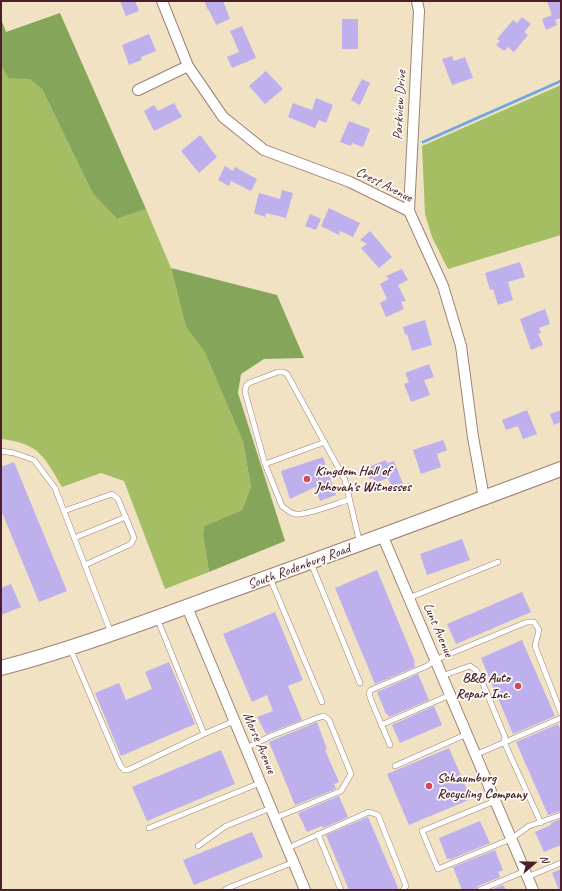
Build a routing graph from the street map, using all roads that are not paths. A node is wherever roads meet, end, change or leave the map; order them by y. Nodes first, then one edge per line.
1 (162, 1) edge
2 (417, 1) edge
3 (188, 66) junction
4 (138, 90) dead end
5 (409, 211) junction
6 (325, 442) junction
7 (1, 451) edge
8 (265, 464) junction
9 (561, 469) edge
10 (484, 498) junction
11 (348, 500) junction
12 (64, 511) junction
13 (126, 517) junction
14 (383, 536) junction
15 (74, 538) junction
16 (360, 545) junction
17 (310, 562) junction
18 (498, 562) dead end
19 (85, 565) junction
20 (269, 577) junction
21 (409, 598) junction
22 (187, 607) junction
23 (156, 617) junction
24 (111, 633) junction
25 (70, 647) junction
26 (35, 659) junction
27 (436, 660) junction
28 (1, 668) edge
29 (1, 675) edge
30 (442, 676) junction
31 (360, 683) dead end
32 (450, 695) junction
33 (322, 702) dead end
34 (561, 713) edge
35 (561, 718) edge
36 (234, 721) junction
37 (381, 725) junction
38 (204, 734) junction
39 (467, 734) junction
40 (504, 742) junction
41 (390, 745) dead end
42 (246, 748) junction
43 (476, 755) junction
44 (395, 766) dead end
45 (260, 783) junction
46 (495, 801) junction
47 (271, 808) junction
48 (561, 815) edge
49 (275, 818) junction
50 (541, 823) junction
51 (149, 828) dead end
52 (318, 834) junction
53 (511, 840) junction
54 (198, 846) dead end
55 (288, 848) junction
56 (294, 862) junction
57 (561, 863) edge
58 (526, 874) junction
59 (225, 890) edge
60 (305, 890) edge
61 (340, 890) edge
62 (403, 890) edge
63 (480, 890) edge
64 (533, 890) edge

1 - 3 street, Crest Avenue
2 - 5 street, Parkview Drive
3 - 4 street
3 - 5 street, Crest Avenue
5 - 10 street, Crest Avenue
6 - 8 lane
6 - 8 lane
6 - 11 lane
7 - 12 lane
8 - 11 lane
9 - 10 street, South Rodenburg Road
10 - 14 street, South Rodenburg Road
11 - 16 lane
12 - 13 lane
12 - 15 lane
13 - 15 lane
13 - 19 lane
14 - 16 street, South Rodenburg Road
14 - 21 street, Lunt Avenue
15 - 19 lane
16 - 17 street, South Rodenburg Road
17 - 20 street, South Rodenburg Road
17 - 31 lane
18 - 21 lane
19 - 24 lane
20 - 22 street, South Rodenburg Road
20 - 33 lane
21 - 27 street, Lunt Avenue
22 - 23 street, South Rodenburg Road
22 - 36 street, Morse Avenue
23 - 24 street, South Rodenburg Road
23 - 38 lane
24 - 25 street, South Rodenburg Road
25 - 26 street, South Rodenburg Road
25 - 38 lane
26 - 28 street, South Rodenburg Road
26 - 29 street, South Rodenburg Road
27 - 30 street, Lunt Avenue
27 - 34 lane
27 - 37 lane
30 - 32 street, Lunt Avenue
30 - 40 lane
32 - 37 lane
32 - 39 street, Lunt Avenue
35 - 40 lane
36 - 38 lane
36 - 42 street, Morse Avenue
37 - 41 lane
39 - 43 street, Lunt Avenue
39 - 44 lane
40 - 43 lane
40 - 50 lane
42 - 45 street, Morse Avenue
42 - 49 lane
43 - 46 street, Lunt Avenue
45 - 47 street, Morse Avenue
45 - 51 lane
46 - 53 street, Lunt Avenue
46 - 53 lane
47 - 49 street, Morse Avenue
47 - 54 lane
48 - 50 lane
49 - 55 street, Morse Avenue
50 - 53 lane
52 - 55 lane
52 - 61 lane
52 - 62 lane
53 - 58 street, Lunt Avenue
55 - 56 street, Morse Avenue
56 - 59 lane
56 - 60 street, Morse Avenue
57 - 58 lane
58 - 63 lane
58 - 64 street, Lunt Avenue

